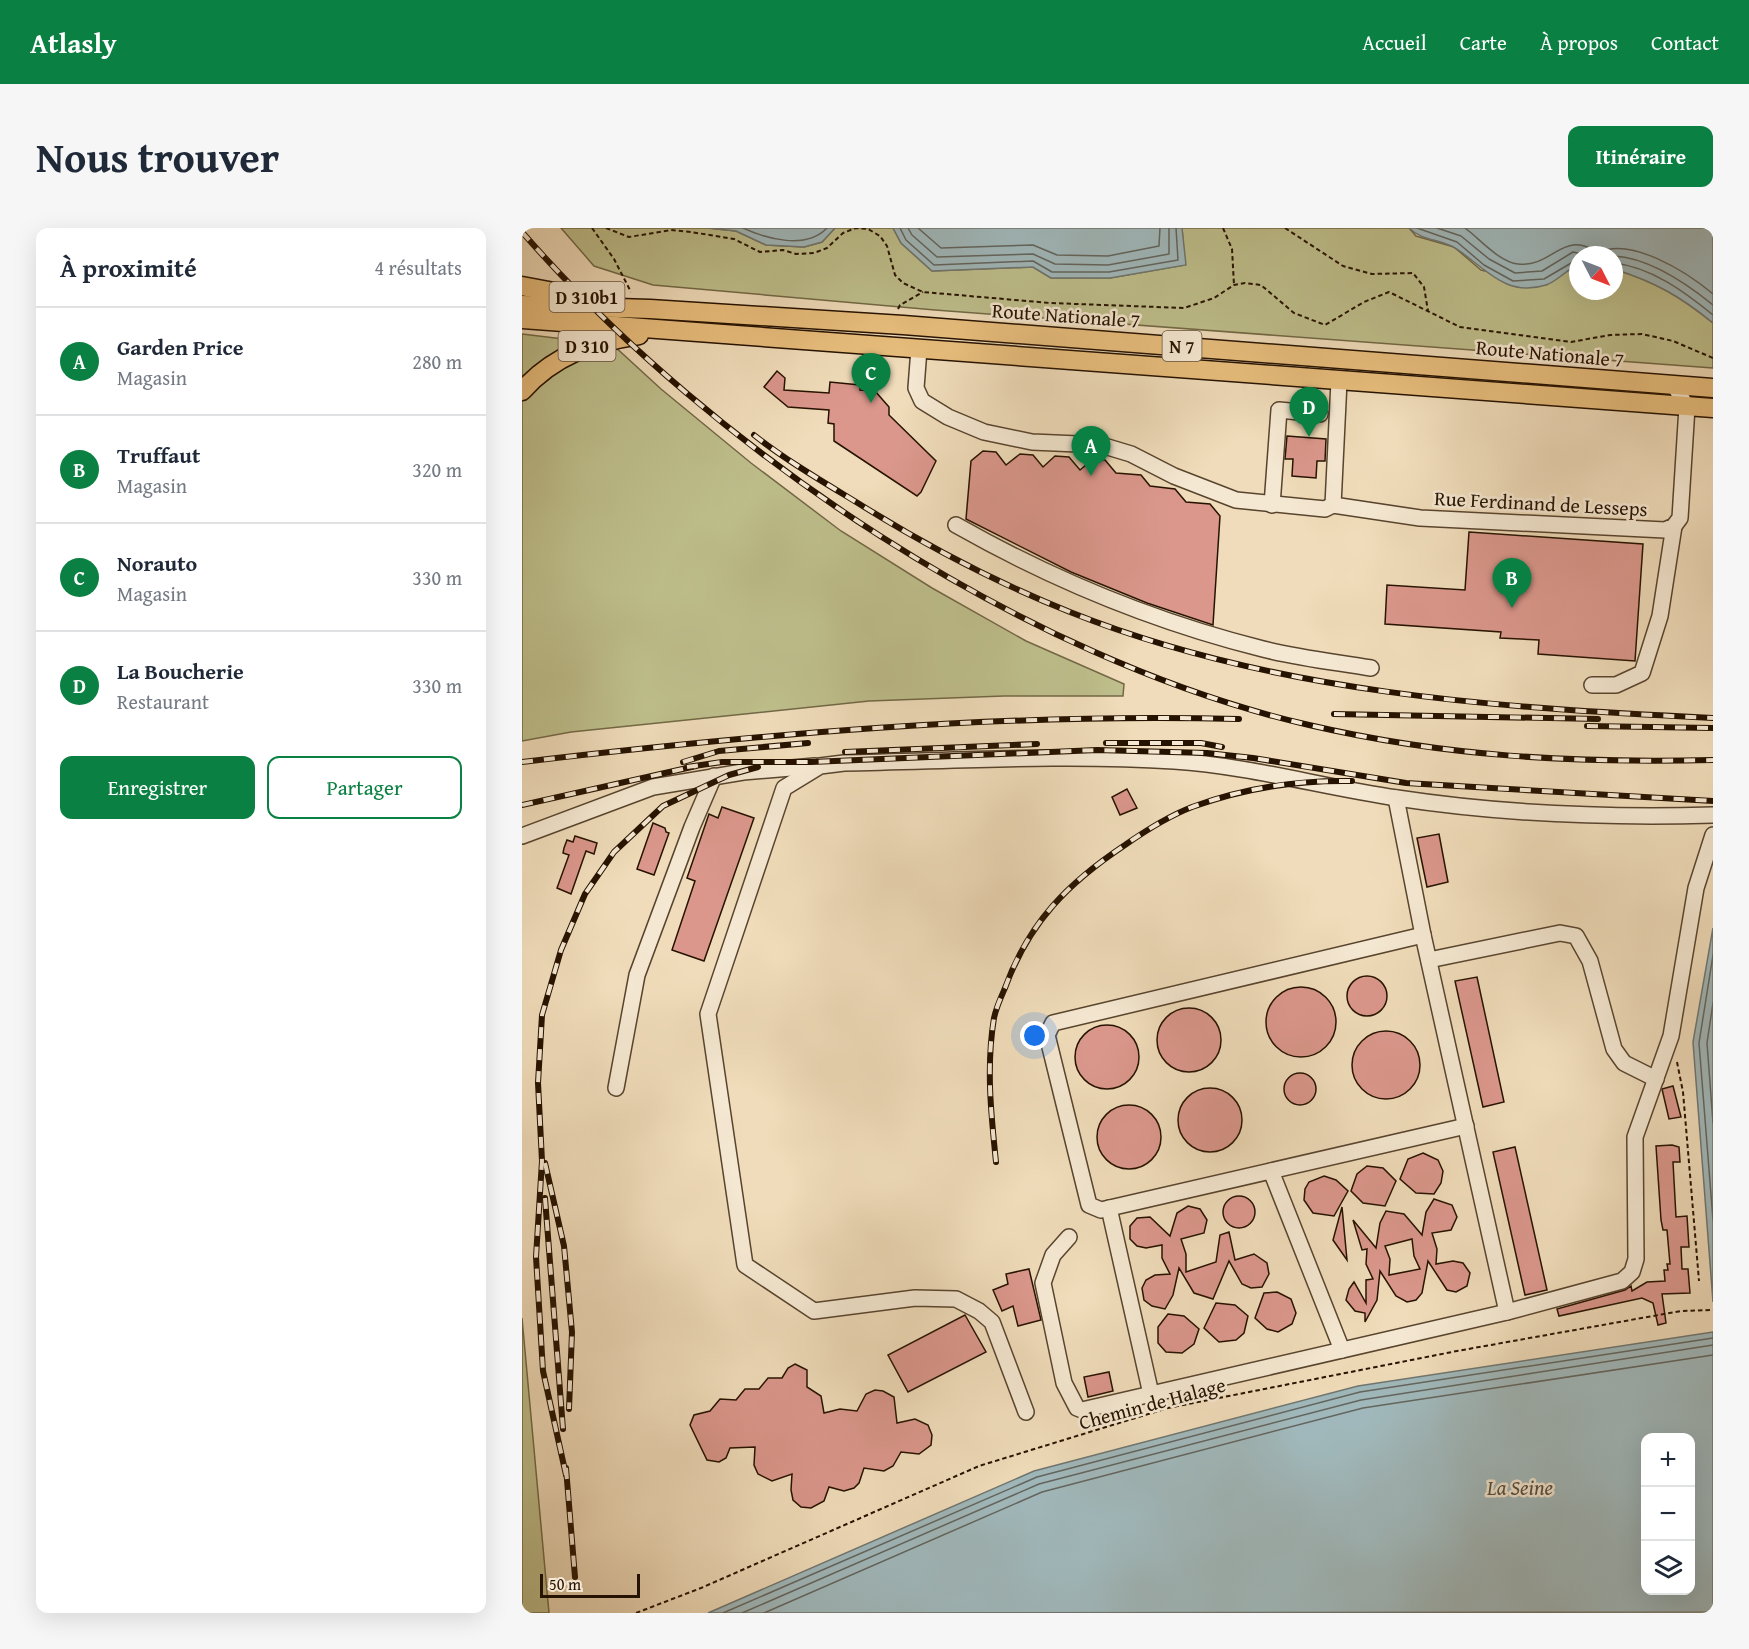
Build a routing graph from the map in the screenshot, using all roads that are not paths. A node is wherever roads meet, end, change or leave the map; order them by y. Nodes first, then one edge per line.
1 (522, 286) edge
2 (522, 305) edge
3 (650, 309) junction
4 (522, 320) edge
5 (665, 332) junction
6 (919, 349) junction
7 (1339, 381) junction
8 (1674, 385) junction
9 (1713, 388) edge
10 (522, 391) edge
11 (1687, 407) junction
12 (1713, 408) edge
13 (1320, 414) dead end
14 (1272, 505) junction
15 (1333, 505) junction
16 (956, 525) dead end
17 (1674, 526) junction
18 (1371, 668) dead end
19 (1592, 684) dead end
20 (820, 766) junction
21 (714, 776) junction
22 (1396, 798) junction
23 (1713, 814) edge
24 (1713, 835) edge
25 (522, 836) edge
26 (1423, 935) junction
27 (1429, 960) junction
28 (1656, 1079) junction
29 (616, 1089) dead end
30 (1466, 1126) junction
31 (1271, 1171) junction
32 (1109, 1208) junction
33 (1069, 1237) dead end
34 (1507, 1312) junction
35 (1342, 1350) junction
36 (1151, 1394) junction
37 (1026, 1412) dead end

1 - 3 main road, D 310b1
2 - 3 main road, Route Nationale 7 / N 7
3 - 8 main road, Route Nationale 7 / N 7
4 - 5 main road, N 7
5 - 6 main road, N 7
5 - 10 main road, D 310
6 - 7 main road, N 7
6 - 14 street, Rue Ferdinand de Lesseps
7 - 11 main road, N 7
7 - 15 street
8 - 9 main road, Route Nationale 7 / N 7
8 - 11 street
11 - 12 main road, N 7
11 - 17 street, Rue Ferdinand de Lesseps
13 - 14 street
14 - 15 street, Rue Ferdinand de Lesseps
15 - 17 street, Rue Ferdinand de Lesseps
16 - 18 street
17 - 19 street
20 - 21 street
20 - 22 street
20 - 37 street
21 - 25 street
21 - 29 street
22 - 23 street
22 - 26 street
24 - 28 street
26 - 27 street
26 - 32 street
27 - 28 street
27 - 30 street
28 - 34 street
30 - 31 street
30 - 34 street
31 - 32 street
31 - 35 street
32 - 36 street
33 - 36 street
34 - 35 street
35 - 36 street

